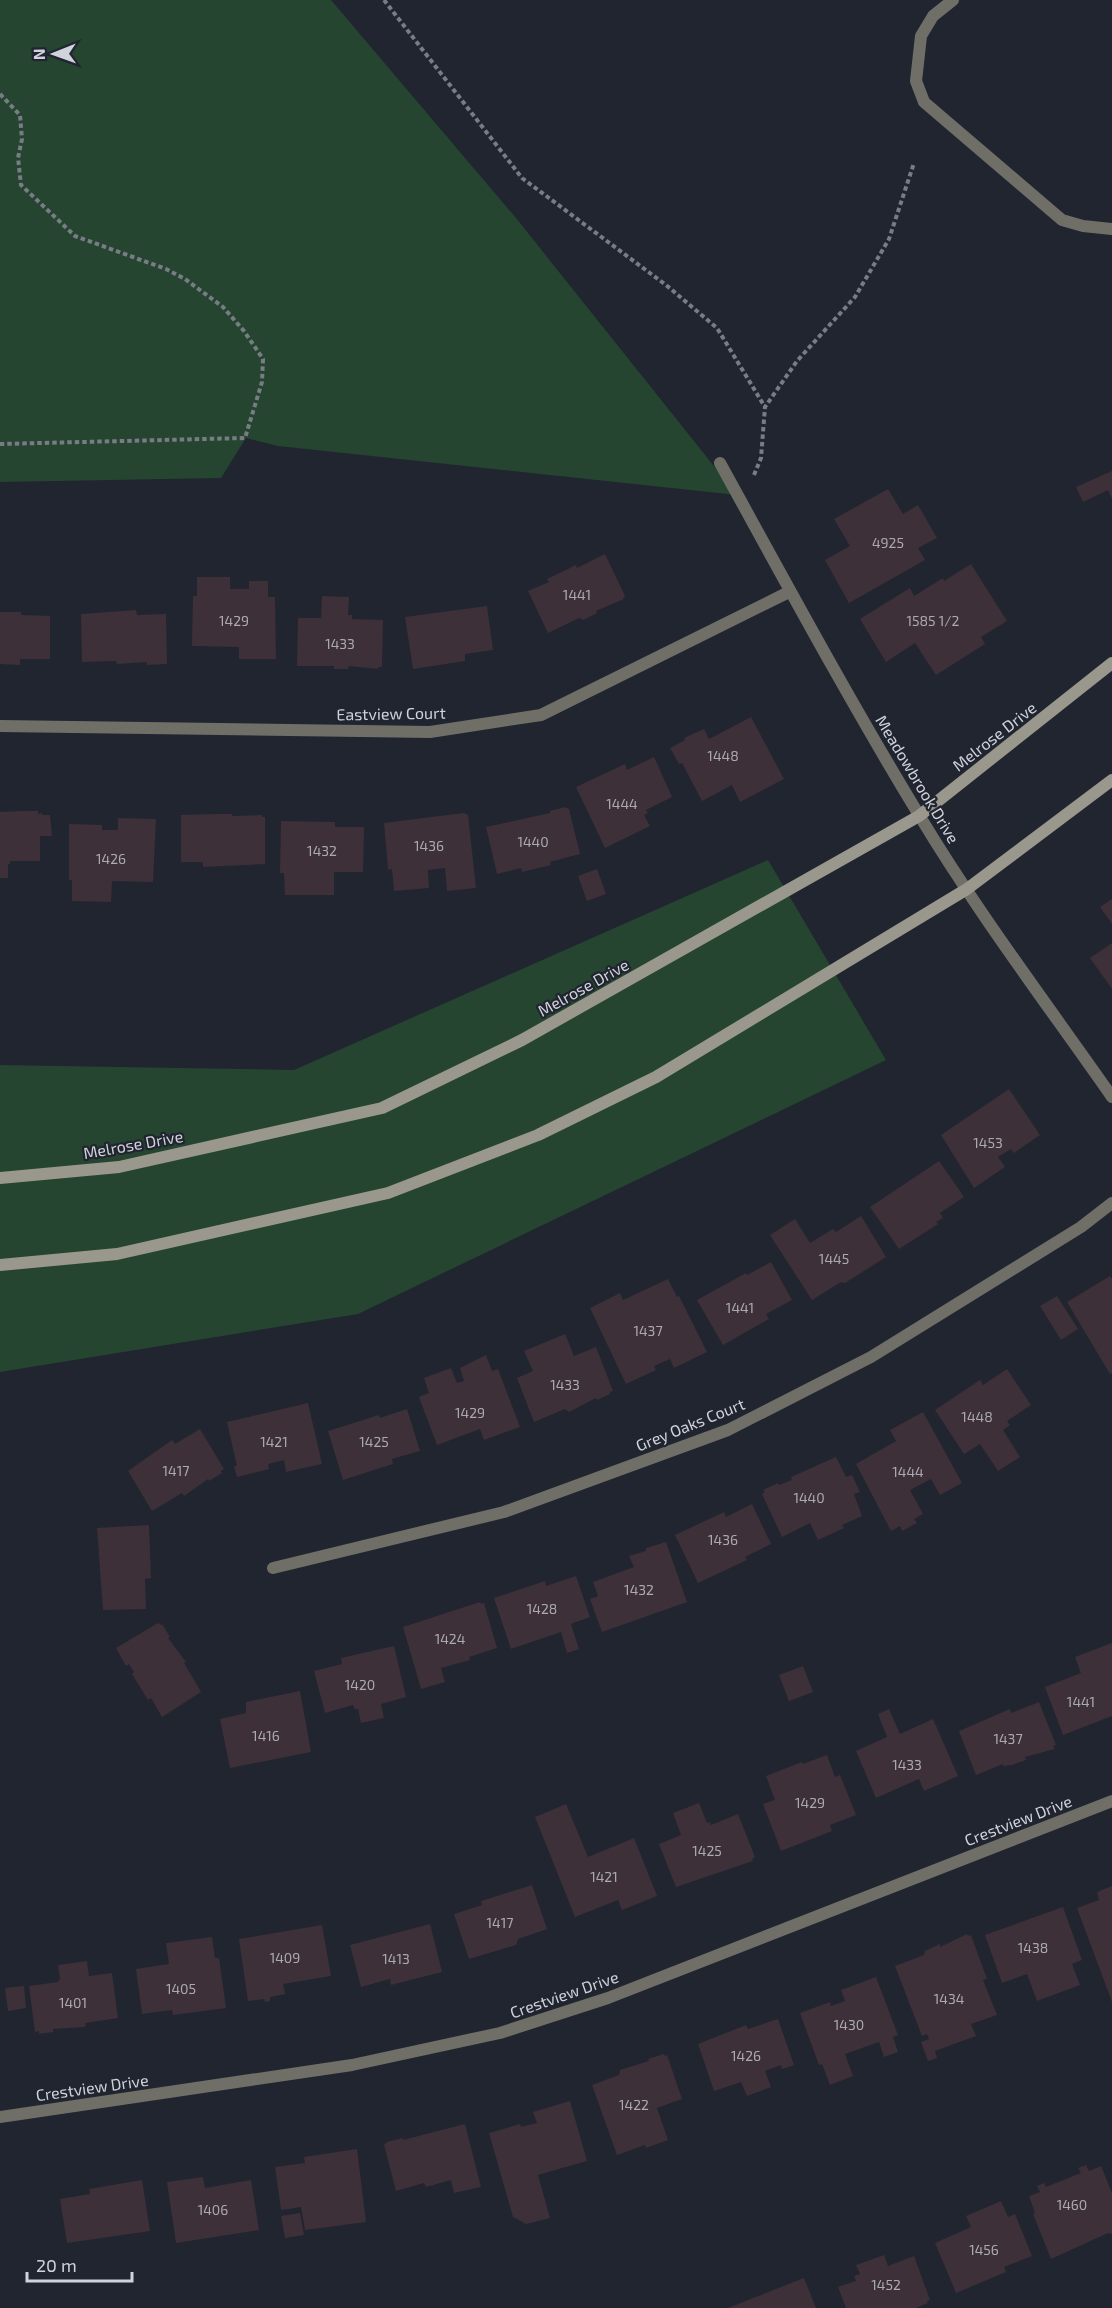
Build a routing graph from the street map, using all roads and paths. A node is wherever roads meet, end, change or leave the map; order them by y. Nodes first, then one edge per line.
1 (384, 0) edge
2 (953, 0) edge
3 (0, 94) edge
4 (914, 163) dead end
5 (1112, 230) edge
6 (765, 407) junction
7 (0, 444) edge
8 (720, 463) dead end
9 (737, 495) junction
10 (789, 592) junction
11 (1112, 663) edge
12 (0, 726) edge
13 (1112, 780) edge
14 (919, 816) junction
15 (967, 889) junction
16 (1112, 1097) edge
17 (0, 1178) edge
18 (1112, 1203) edge
19 (0, 1265) edge
20 (273, 1568) dead end
21 (1112, 1801) edge
22 (0, 2117) edge

1 - 6 path
2 - 5 street
3 - 7 path
4 - 6 path
6 - 9 path
8 - 9 street, Meadowbrook Drive
9 - 10 street, Meadowbrook Drive
10 - 12 street, Eastview Court
10 - 14 street, Meadowbrook Drive
11 - 14 main road, Melrose Drive
13 - 15 main road
14 - 15 street, Meadowbrook Drive
14 - 17 main road, Melrose Drive
15 - 16 street, Meadowbrook Drive
15 - 19 main road
18 - 20 street, Grey Oaks Court
21 - 22 street, Crestview Drive

